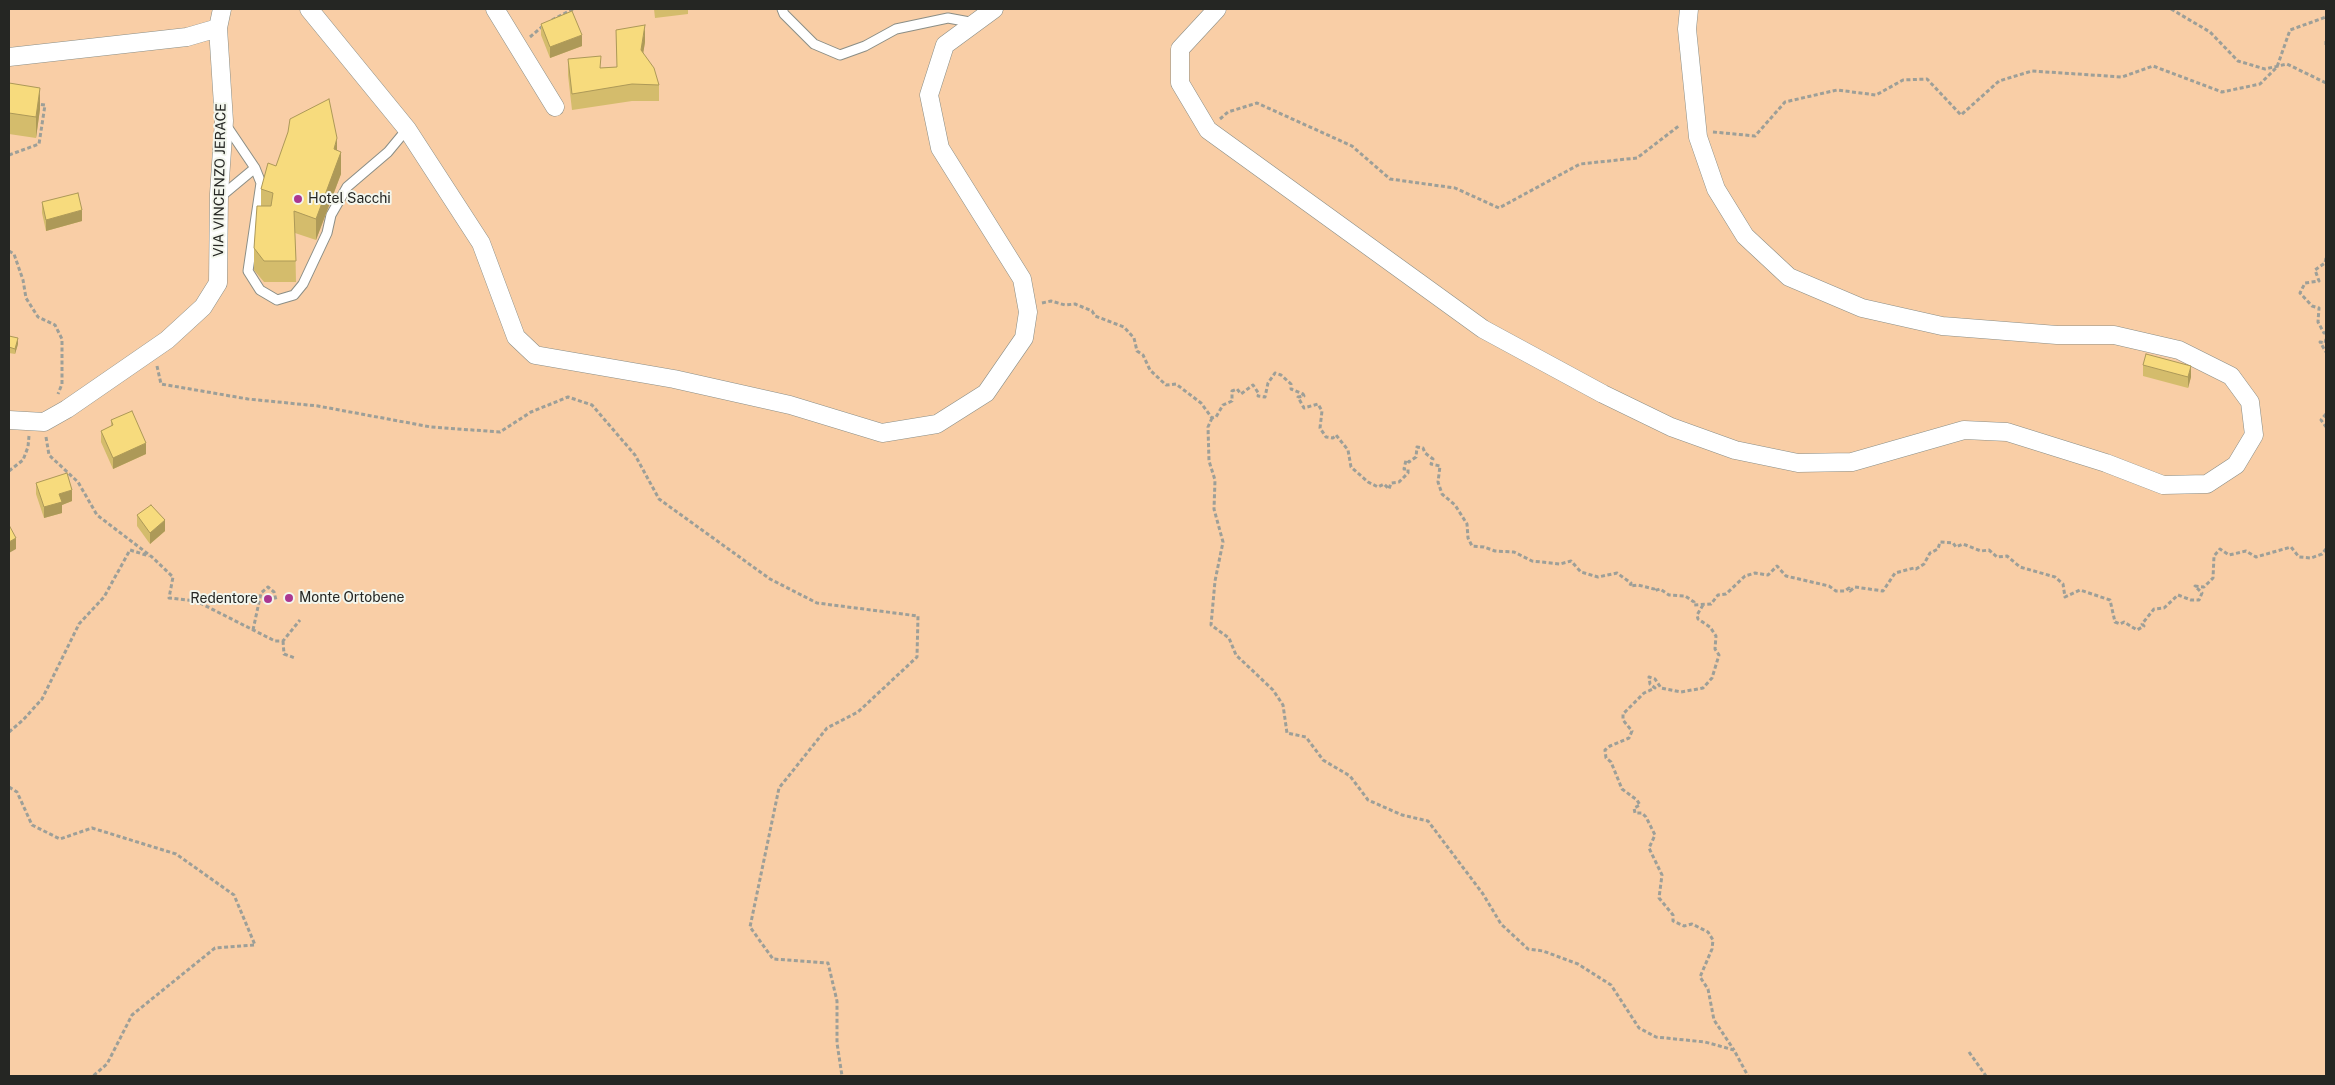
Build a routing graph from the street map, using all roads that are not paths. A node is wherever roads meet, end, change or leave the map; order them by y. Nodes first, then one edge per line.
1 (222, 9) edge
2 (309, 9) edge
3 (495, 9) edge
4 (782, 9) edge
5 (994, 9) edge
6 (1218, 9) edge
7 (1689, 9) edge
8 (975, 23) junction
9 (218, 28) junction
10 (9, 57) edge
11 (555, 107) dead end
12 (224, 121) junction
13 (407, 129) junction
14 (255, 168) junction
15 (219, 194) junction
16 (9, 420) edge

1 - 9 street, VIA VINCENZO JERACE
2 - 13 street
3 - 11 street
4 - 8 lane
5 - 8 street
6 - 7 street
8 - 13 street
9 - 10 street
9 - 12 street, VIA VINCENZO JERACE
12 - 14 lane
12 - 15 street, VIA VINCENZO JERACE
13 - 14 lane
14 - 15 lane
15 - 16 street, VIA VINCENZO JERACE

